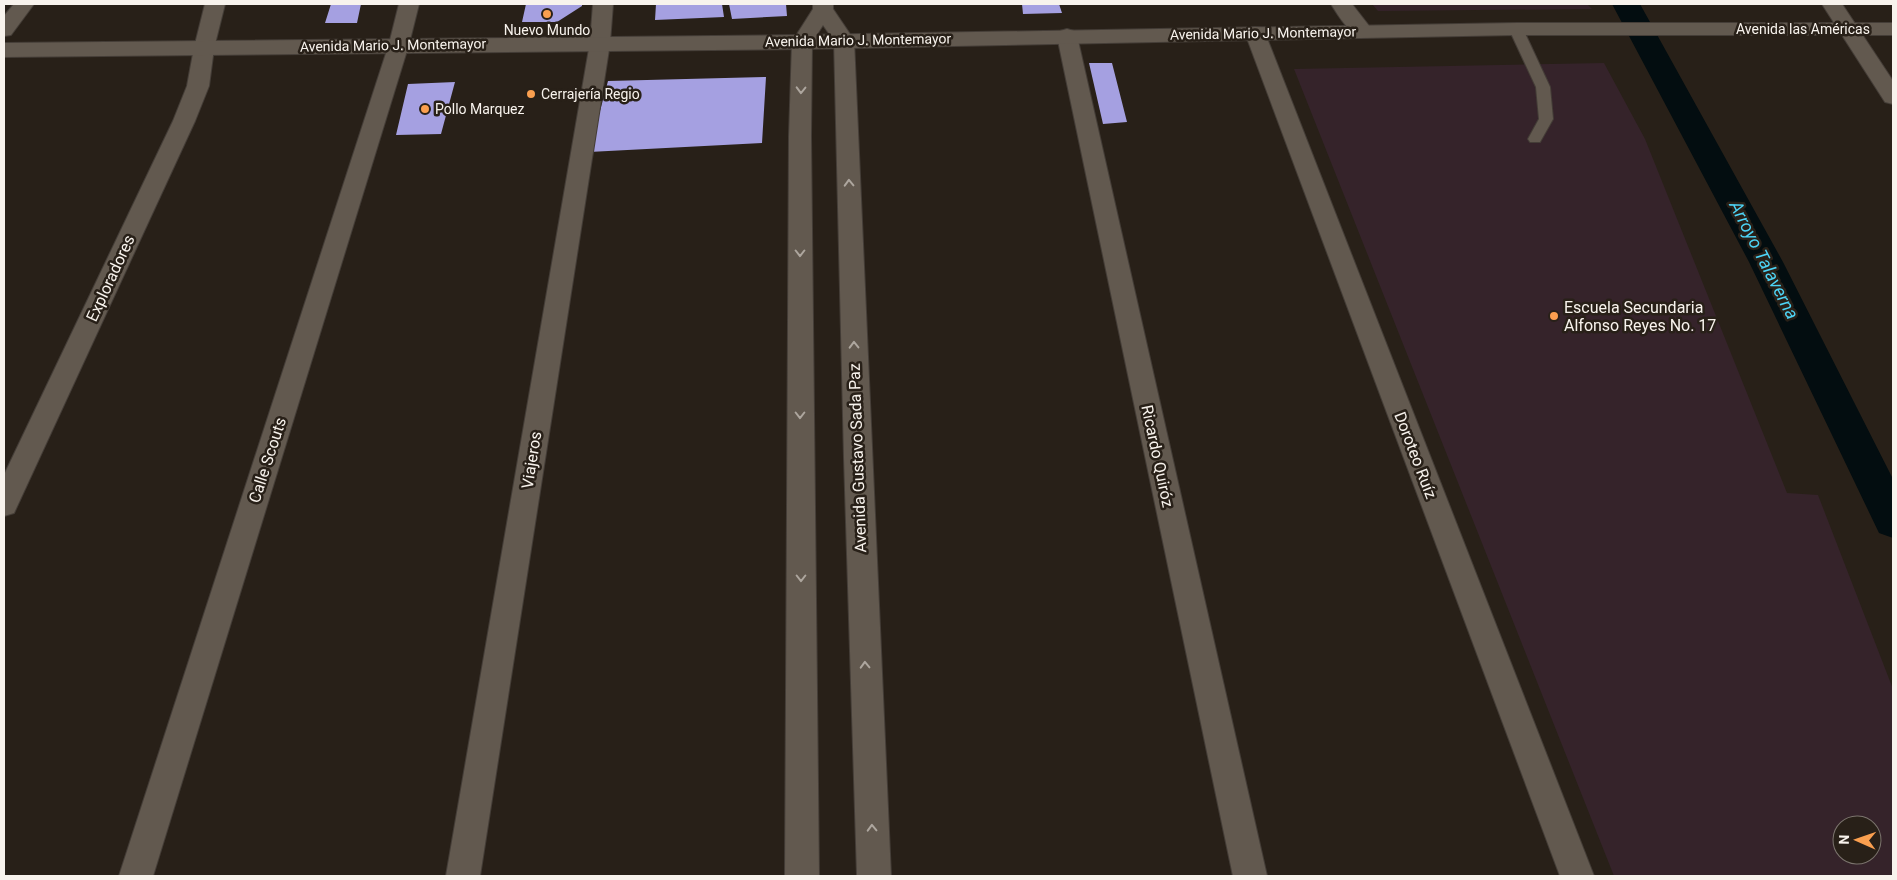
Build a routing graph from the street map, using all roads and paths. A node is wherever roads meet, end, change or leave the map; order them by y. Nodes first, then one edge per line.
1 (24, 4) edge
2 (214, 4) edge
3 (409, 4) edge
4 (603, 4) edge
5 (1341, 4) edge
6 (1832, 4) edge
7 (823, 6) edge
8 (1849, 28) junction
9 (1516, 29) junction
10 (1713, 29) joint
11 (1893, 29) edge
12 (4, 30) edge
13 (1364, 31) junction
14 (1255, 34) junction
15 (1067, 36) junction
16 (844, 40) junction
17 (802, 42) junction
18 (600, 43) junction
19 (399, 44) junction
20 (204, 48) junction
21 (4, 50) edge
22 (1893, 97) edge
23 (1535, 139) dead end
24 (4, 504) edge
25 (136, 876) edge
26 (463, 876) edge
27 (802, 876) edge
28 (874, 876) edge
29 (1250, 876) edge
30 (1577, 876) edge

1 - 12 street
2 - 20 street, Exploradores
3 - 19 street, Calle Scouts
4 - 18 street, Viajeros
5 - 13 street
6 - 8 street
7 - 16 street
7 - 17 street
8 - 10 street, Avenida las Américas
8 - 11 street, Avenida las Américas
8 - 22 street
9 - 10 street, Avenida Mario J. Montemayor
9 - 13 street, Avenida Mario J. Montemayor
9 - 23 lane
13 - 14 street, Avenida Mario J. Montemayor
14 - 15 street, Avenida Mario J. Montemayor
14 - 30 street, Doroteo Ruíz
15 - 16 street, Avenida Mario J. Montemayor
15 - 29 street, Ricardo Quiróz
16 - 17 street, Avenida Mario J. Montemayor
28 -> 16 street, Avenida Gustavo Sada Paz
17 - 18 street, Avenida Mario J. Montemayor
17 -> 27 street
18 - 19 street, Avenida Mario J. Montemayor
18 - 26 street, Viajeros
19 - 20 street, Avenida Mario J. Montemayor
19 - 25 street, Calle Scouts
20 - 21 street, Avenida Mario J. Montemayor
20 - 24 street, Exploradores

